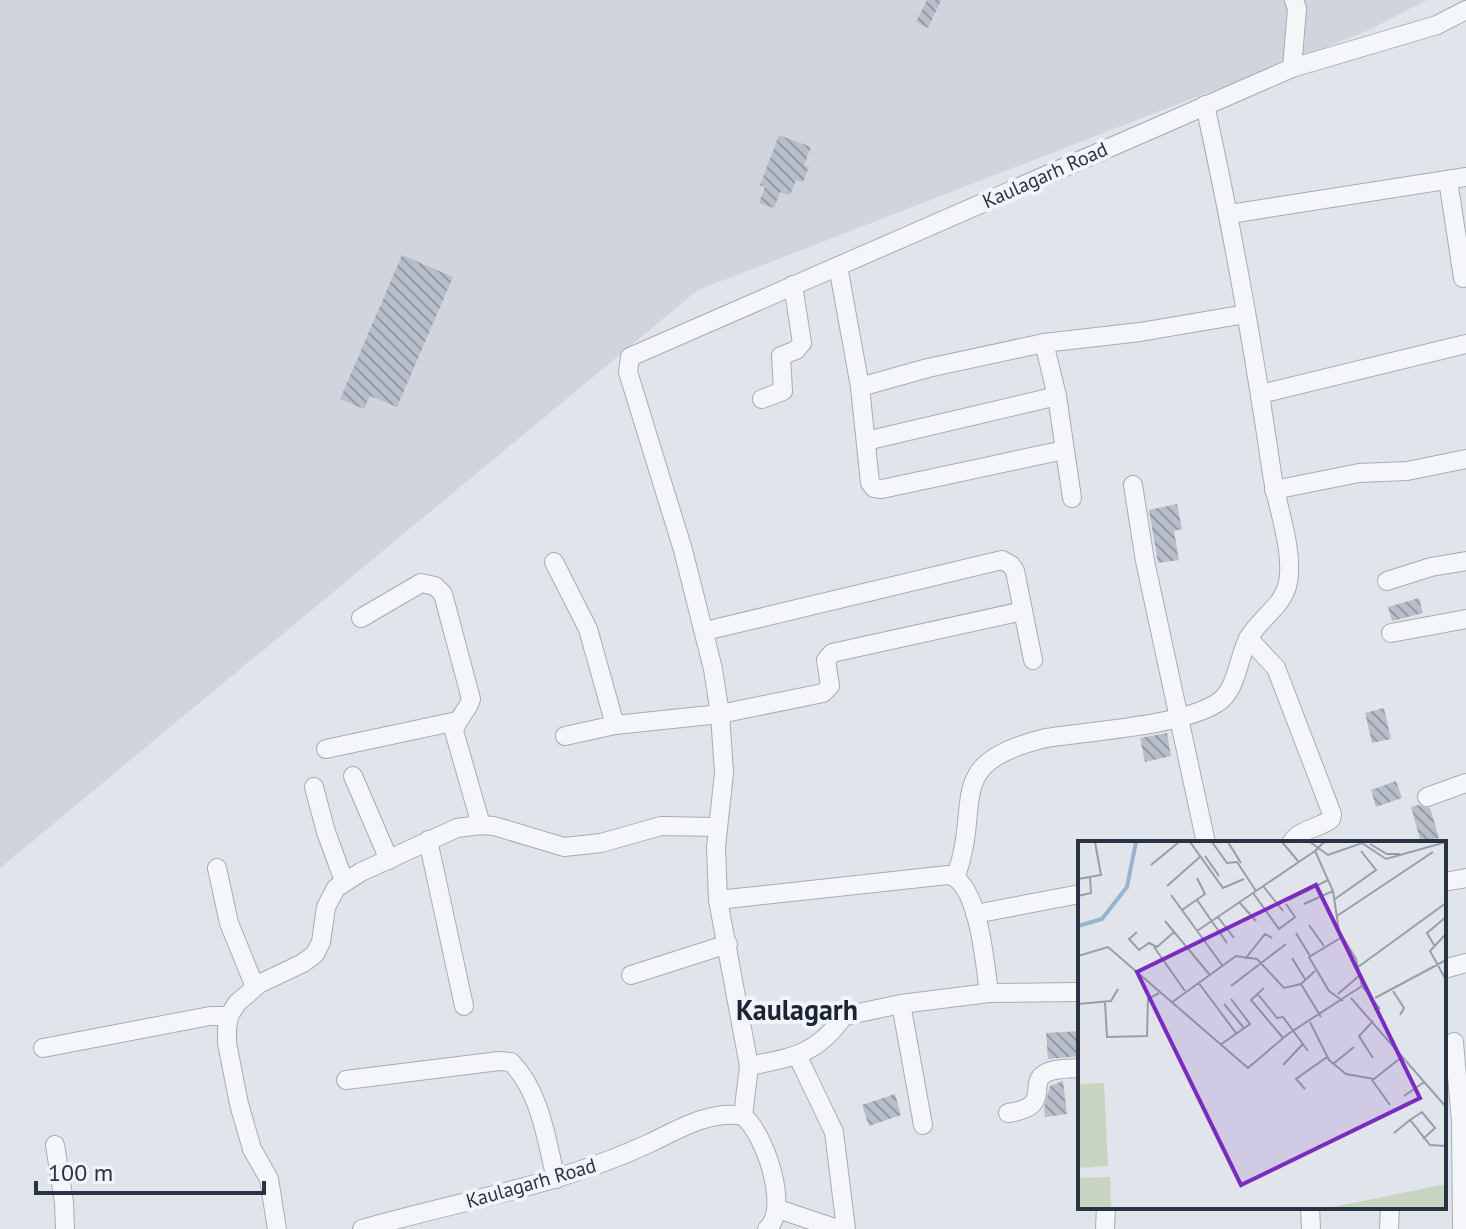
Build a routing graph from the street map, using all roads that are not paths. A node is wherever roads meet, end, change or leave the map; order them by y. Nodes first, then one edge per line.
1 (1294, 0) edge
2 (1466, 10) edge
3 (1292, 68) junction
4 (1205, 105) junction
5 (1457, 179) edge
6 (1230, 214) junction
7 (838, 266) junction
8 (1463, 278) dead end
9 (793, 285) junction
10 (1246, 314) junction
11 (1044, 343) junction
12 (1466, 344) edge
13 (860, 387) junction
14 (1261, 394) junction
15 (1057, 396) junction
16 (762, 399) dead end
17 (866, 441) junction
18 (1064, 450) junction
19 (1466, 459) edge
20 (1133, 485) dead end
21 (1274, 490) junction
22 (1072, 498) dead end
23 (1466, 561) edge
24 (554, 562) dead end
25 (1387, 581) dead end
26 (1023, 611) junction
27 (361, 618) dead end
28 (1466, 619) edge
29 (705, 631) junction
30 (1391, 633) dead end
31 (1248, 638) junction
32 (1033, 660) dead end
33 (720, 714) junction
34 (1177, 719) junction
35 (457, 721) junction
36 (615, 725) junction
37 (565, 736) dead end
38 (326, 749) dead end
39 (353, 776) dead end
40 (1466, 783) edge
41 (314, 787) dead end
42 (1427, 797) dead end
43 (481, 825) junction
44 (718, 827) junction
45 (428, 840) junction
46 (1206, 841) edge
47 (1293, 841) edge
48 (389, 860) junction
49 (217, 868) dead end
50 (956, 876) junction
51 (1466, 878) edge
52 (344, 881) junction
53 (1446, 882) edge
54 (1078, 894) edge
55 (718, 900) junction
56 (975, 914) junction
57 (728, 944) junction
58 (1466, 963) edge
59 (1446, 968) edge
60 (631, 975) dead end
61 (255, 987) junction
62 (1078, 992) edge
63 (989, 993) junction
64 (901, 1004) junction
65 (464, 1006) dead end
66 (229, 1016) junction
67 (1454, 1042) dead end
68 (43, 1048) dead end
69 (798, 1057) junction
70 (749, 1066) junction
71 (1078, 1068) edge
72 (346, 1080) dead end
73 (1008, 1113) dead end
74 (743, 1116) junction
75 (923, 1125) dead end
76 (55, 1145) dead end
77 (556, 1179) junction
78 (778, 1209) junction
79 (1106, 1209) edge
80 (1310, 1209) edge
81 (1390, 1209) edge
82 (65, 1229) edge
83 (277, 1229) edge
84 (362, 1229) edge
85 (767, 1229) edge
86 (838, 1229) edge
87 (846, 1229) edge
88 (1105, 1229) edge
89 (1311, 1229) edge
90 (1389, 1229) edge
91 (1462, 1229) edge

1 - 3 street
2 - 3 street, Kaulagarh Road
3 - 4 street, Kaulagarh Road
4 - 6 street
4 - 7 street, Kaulagarh Road
5 - 6 street
5 - 8 street
6 - 10 street
7 - 9 street, Kaulagarh Road
7 - 13 street
9 - 16 street
9 - 29 street, Kaulagarh Road
10 - 11 street
10 - 14 street
11 - 13 street
11 - 15 street
12 - 14 street
13 - 17 street
14 - 21 street
15 - 17 street
15 - 18 street
17 - 18 street
18 - 22 street
19 - 21 street
20 - 34 street
21 - 31 street
23 - 25 street
24 - 36 street
26 - 29 street
26 - 32 street
26 - 33 street
27 - 35 street
28 - 30 street
29 - 33 street
31 - 34 street
31 - 47 street
33 - 36 street
33 - 44 street
34 - 46 street
34 - 50 street
35 - 38 street
35 - 43 street
36 - 37 street
39 - 48 street
40 - 42 street
41 - 52 street
43 - 44 street
43 - 45 street
44 - 55 street
45 - 48 street
45 - 65 street
48 - 52 street
49 - 61 street
50 - 55 street
50 - 56 street
51 - 53 street
52 - 61 street
54 - 56 street
55 - 57 street
56 - 63 street
57 - 60 street
57 - 70 street
58 - 59 street
61 - 66 street
62 - 63 street
63 - 64 street
64 - 69 street
64 - 75 street
66 - 68 street
66 - 83 street
67 - 91 street
69 - 70 street
69 - 87 street
70 - 74 street
71 - 73 street
72 - 77 street
74 - 77 street, Kaulagarh Road
74 - 78 street
76 - 82 street
77 - 84 street, Kaulagarh Road
78 - 85 street
78 - 86 street
79 - 88 street
80 - 89 street
81 - 90 street

